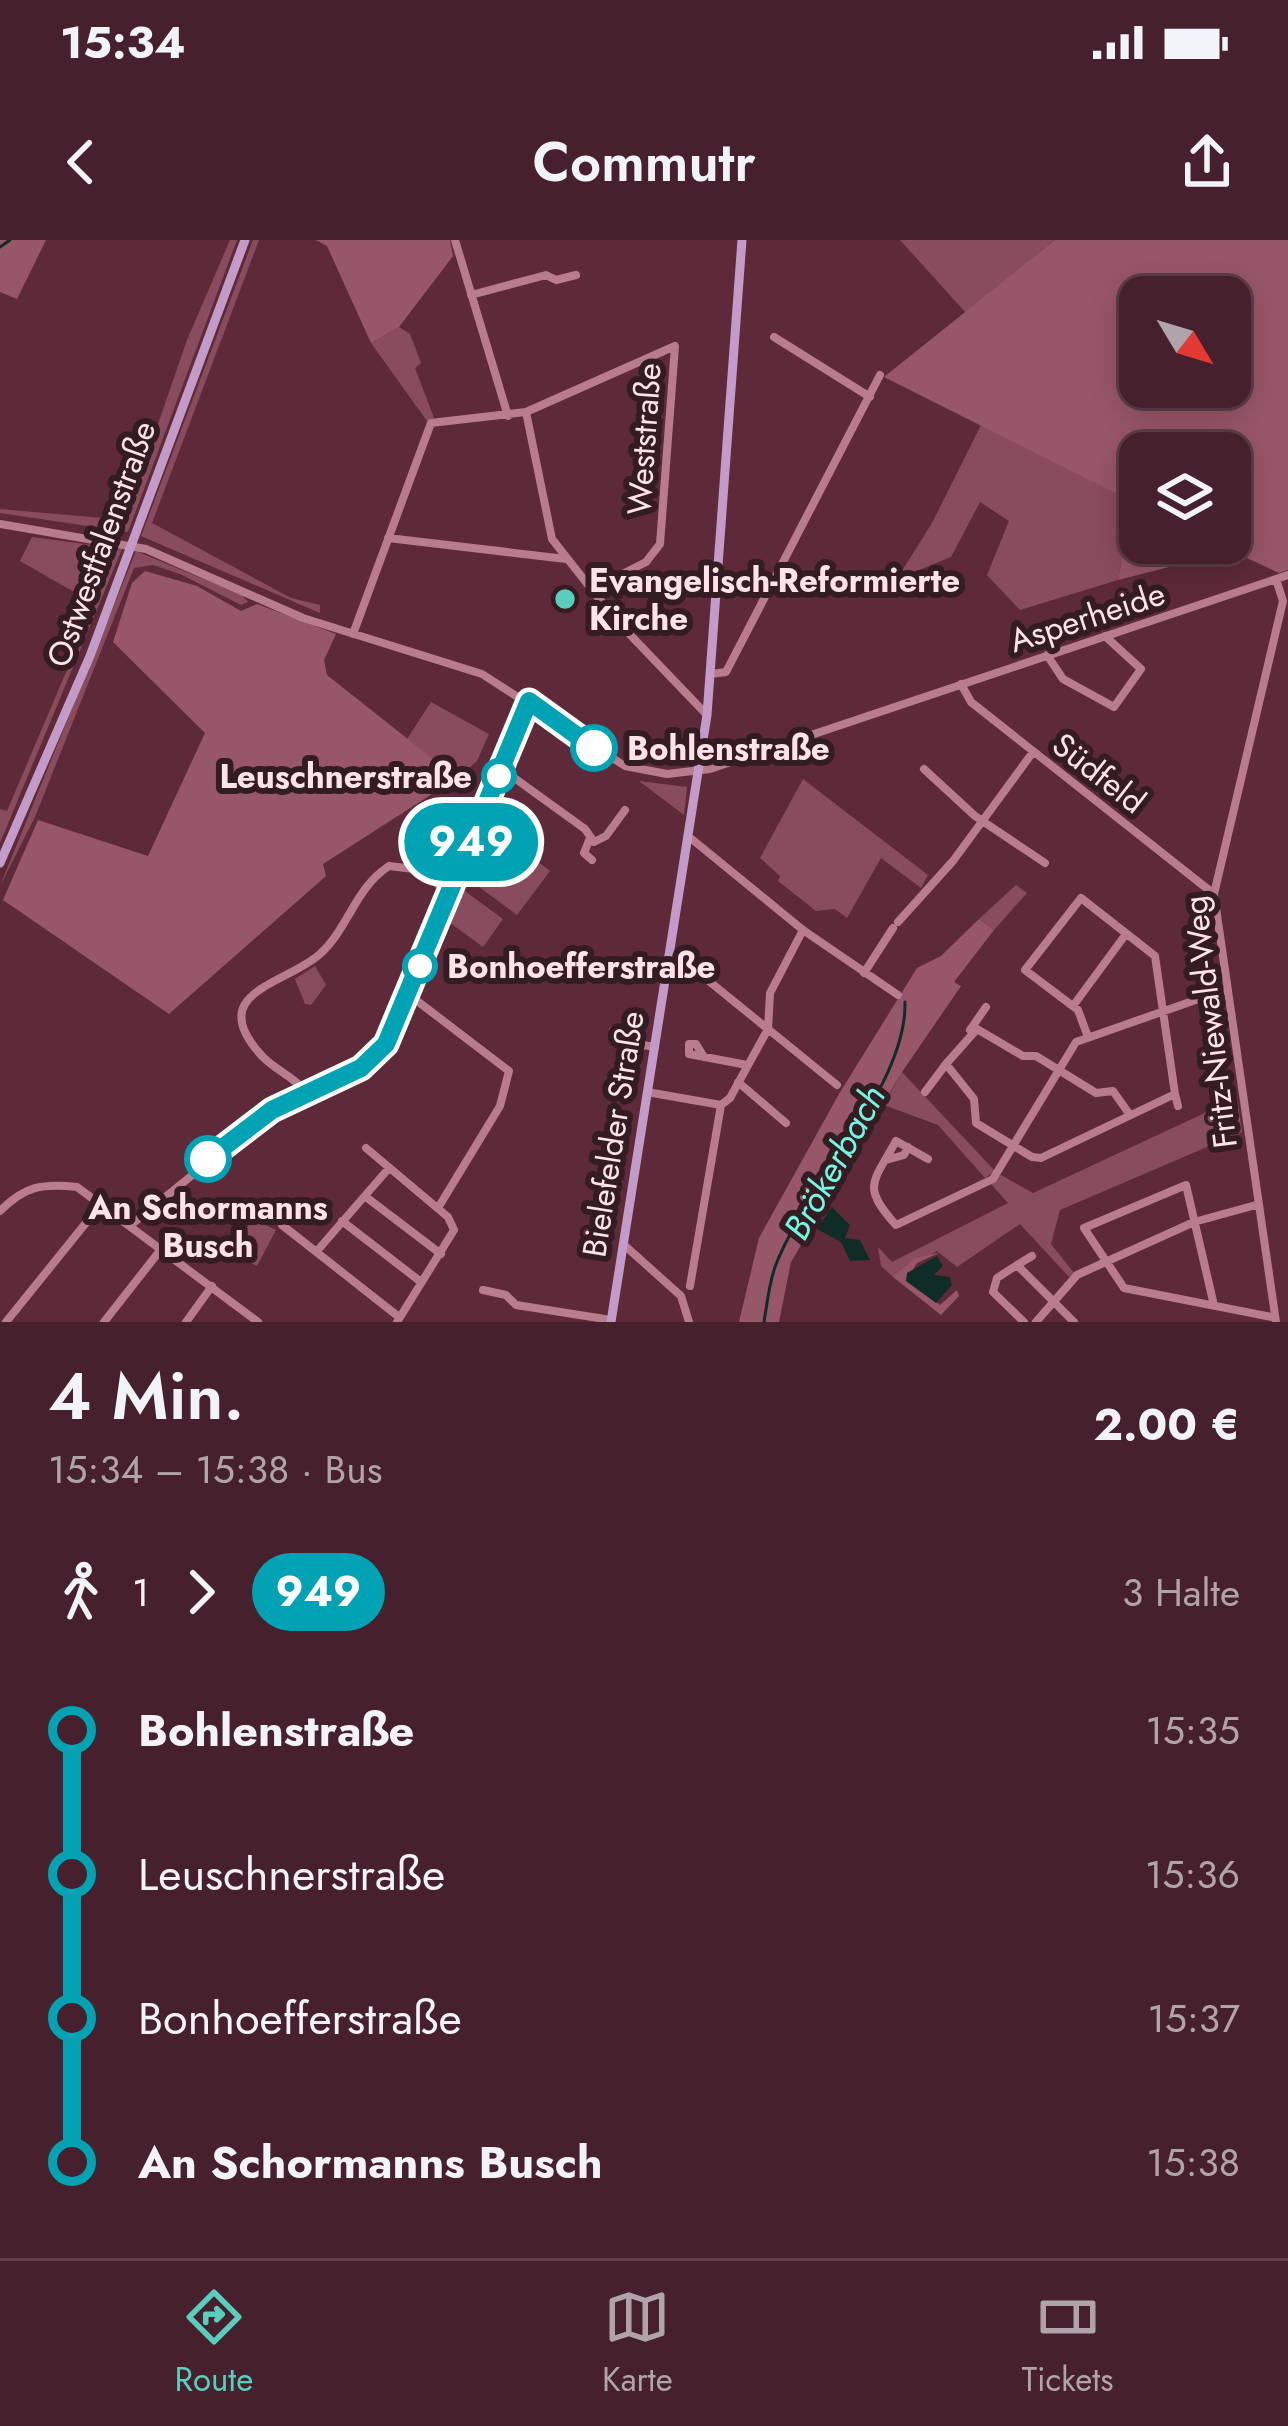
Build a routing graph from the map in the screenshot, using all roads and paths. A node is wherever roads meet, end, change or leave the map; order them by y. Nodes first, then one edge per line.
1 (245, 240) edge
2 (455, 240) edge
3 (742, 240) edge
4 (575, 275) dead end
5 (471, 295) junction
6 (775, 338) dead end
7 (880, 375) dead end
8 (870, 397) junction
9 (526, 412) junction
10 (508, 416) junction
11 (0, 524) edge
12 (388, 538) junction
13 (568, 559) junction
14 (1288, 575) edge
15 (1276, 579) junction
16 (593, 590) junction
17 (354, 631) junction
18 (1105, 636) junction
19 (1047, 656) junction
20 (710, 674) junction
21 (961, 684) junction
22 (529, 701) junction
23 (707, 715) junction
24 (1033, 752) junction
25 (502, 769) junction
26 (923, 770) dead end
27 (697, 773) junction
28 (625, 810) dead end
29 (982, 820) junction
30 (688, 836) junction
31 (592, 840) junction
32 (592, 860) dead end
33 (0, 862) edge
34 (1045, 863) dead end
35 (450, 892) junction
36 (1214, 894) junction
37 (803, 931) junction
38 (1126, 934) junction
39 (669, 956) junction
40 (864, 974) junction
41 (1227, 988) junction
42 (408, 994) junction
43 (898, 995) dead end
44 (986, 1006) dead end
45 (1073, 1006) junction
46 (1163, 1011) junction
47 (768, 1029) junction
48 (613, 1030) dead end
49 (970, 1031) junction
50 (1088, 1037) junction
51 (654, 1047) junction
52 (704, 1057) dead end
53 (946, 1064) junction
54 (747, 1065) junction
55 (1059, 1068) junction
56 (738, 1082) junction
57 (837, 1085) dead end
58 (305, 1091) junction
59 (647, 1092) junction
60 (926, 1092) dead end
61 (1175, 1094) junction
62 (722, 1105) junction
63 (1178, 1106) dead end
64 (1130, 1114) junction
65 (787, 1124) dead end
66 (1012, 1146) junction
67 (366, 1148) dead end
68 (928, 1159) dead end
69 (389, 1168) junction
70 (366, 1197) junction
71 (102, 1203) junction
72 (1256, 1205) junction
73 (438, 1208) junction
74 (0, 1211) edge
75 (342, 1221) junction
76 (1194, 1222) junction
77 (131, 1225) junction
78 (282, 1225) dead end
79 (623, 1244) junction
80 (162, 1248) junction
81 (317, 1251) junction
82 (441, 1254) junction
83 (1032, 1256) dead end
84 (1107, 1262) junction
85 (1017, 1265) junction
86 (421, 1282) junction
87 (212, 1286) junction
88 (690, 1286) dead end
89 (483, 1290) dead end
90 (1054, 1301) junction
91 (1213, 1301) junction
92 (1274, 1319) edge
93 (398, 1320) edge
94 (611, 1321) edge
95 (6, 1322) edge
96 (104, 1322) edge
97 (186, 1322) edge
98 (258, 1322) edge
99 (689, 1322) edge
100 (1024, 1322) edge
101 (1036, 1322) edge
102 (1074, 1322) edge

1 - 33 main road, Ostwestfalenstraße
2 - 5 street
3 - 20 main road, Bielefelder Straße
4 - 5 street
5 - 10 street
6 - 8 street
7 - 8 street
8 - 20 street
9 - 10 street
9 - 13 street
9 - 16 street, Weststraße
10 - 12 street
11 - 17 street
12 - 13 street
12 - 17 street
13 - 16 street
14 - 15 street, Asperheide
15 - 18 street, Asperheide
15 - 36 street, Fritz-Niewald-Weg
16 - 23 street
17 - 22 street
18 - 19 street, Asperheide
18 - 19 street
19 - 21 street, Asperheide
20 - 23 main road, Bielefelder Straße
21 - 24 street, Südfeld
21 - 27 street, Asperheide
22 - 25 street
22 - 27 street
23 - 27 main road, Bielefelder Straße
24 - 29 street
24 - 36 street, Südfeld
25 - 31 street
25 - 35 street
26 - 29 street
27 - 30 main road, Bielefelder Straße
28 - 31 street
29 - 34 street
29 - 40 street
30 - 37 street
30 - 39 main road, Bielefelder Straße
31 - 32 street
35 - 42 street
35 - 58 street
36 - 41 street, Fritz-Niewald-Weg
37 - 40 street
37 - 47 street
38 - 45 street
38 - 45 street
38 - 46 street
39 - 47 street
39 - 51 main road, Bielefelder Straße
40 - 43 street
41 - 46 street
41 - 72 street, Fritz-Niewald-Weg
42 - 58 street
42 - 73 street
44 - 49 street
45 - 50 street
46 - 50 street
46 - 61 street
47 - 54 street
47 - 57 street
48 - 51 street
49 - 53 street
49 - 55 street
50 - 55 street
51 - 59 main road, Bielefelder Straße
52 - 54 street
53 - 60 street
53 - 66 street
54 - 56 street
55 - 64 street
55 - 66 street
56 - 62 street
56 - 65 street
58 - 77 street
59 - 62 street
59 - 79 main road, Bielefelder Straße
61 - 63 street
61 - 64 street
62 - 88 street
64 - 66 street
66 - 68 street
67 - 69 street
69 - 70 street
69 - 73 street
70 - 75 street
70 - 82 street
71 - 74 street
71 - 77 street
71 - 95 street
72 - 76 street
72 - 92 street, Fritz-Niewald-Weg
73 - 82 street
75 - 81 street
75 - 86 street
76 - 84 street
76 - 84 street
76 - 91 street
77 - 80 street
78 - 81 street
79 - 94 main road, Bielefelder Straße
79 - 99 street
80 - 87 street
80 - 96 street
81 - 93 street
82 - 86 street
83 - 85 street
84 - 90 street
84 - 91 street
85 - 90 street
85 - 100 street
86 - 93 street
87 - 97 street
87 - 98 street
89 - 94 street, Bielefelder Straße
90 - 101 street
90 - 102 street
91 - 92 street

